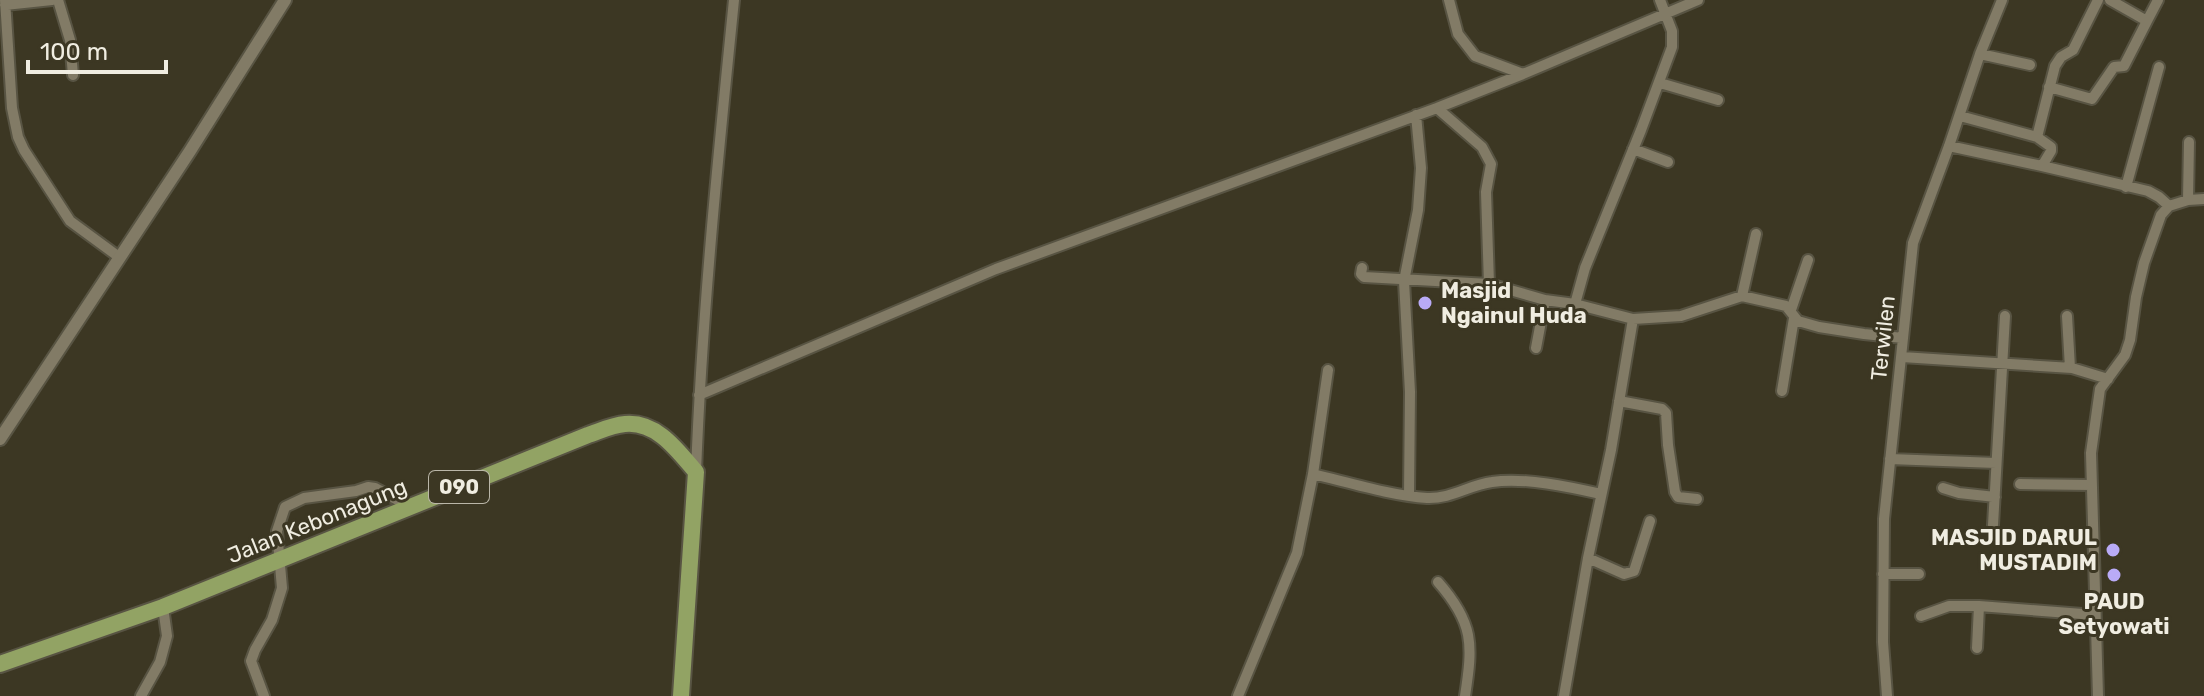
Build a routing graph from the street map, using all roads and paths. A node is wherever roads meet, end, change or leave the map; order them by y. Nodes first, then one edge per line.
1 (55, 0) edge
2 (285, 0) edge
3 (734, 0) edge
4 (1449, 0) edge
5 (1660, 0) edge
6 (1698, 0) edge
7 (2002, 0) edge
8 (2098, 0) edge
9 (2110, 0) edge
10 (2158, 0) edge
11 (5, 2) edge
12 (1664, 13) junction
13 (2147, 21) junction
14 (1980, 54) junction
15 (2030, 65) dead end
16 (2159, 67) dead end
17 (1523, 74) junction
18 (73, 75) dead end
19 (1660, 83) junction
20 (2049, 87) junction
21 (1718, 100) dead end
22 (1437, 108) junction
23 (1416, 115) junction
24 (1960, 116) junction
25 (2037, 137) junction
26 (2189, 142) dead end
27 (1949, 146) junction
28 (1633, 149) junction
29 (1668, 162) dead end
30 (2042, 166) junction
31 (2126, 187) junction
32 (2204, 199) edge
33 (2188, 200) junction
34 (2169, 206) junction
35 (1756, 234) dead end
36 (119, 257) junction
37 (1808, 260) dead end
38 (1362, 268) dead end
39 (1404, 281) junction
40 (1489, 284) junction
41 (1742, 296) junction
42 (1545, 300) junction
43 (1575, 304) junction
44 (1793, 314) junction
45 (2005, 316) dead end
46 (2067, 316) dead end
47 (1633, 319) junction
48 (1903, 338) junction
49 (1536, 348) dead end
50 (1902, 357) junction
51 (2002, 363) junction
52 (2070, 368) junction
53 (1328, 370) dead end
54 (2108, 379) junction
55 (1782, 391) dead end
56 (699, 395) junction
57 (1619, 401) junction
58 (0, 439) edge
59 (1890, 459) junction
60 (1996, 463) junction
61 (696, 472) junction
62 (1313, 474) junction
63 (2020, 484) dead end
64 (2091, 485) junction
65 (1943, 488) dead end
66 (1601, 494) junction
67 (1409, 495) junction
68 (1995, 497) junction
69 (1697, 499) dead end
70 (411, 507) junction
71 (1650, 521) dead end
72 (1993, 525) dead end
73 (1588, 558) junction
74 (281, 559) junction
75 (1883, 574) junction
76 (1919, 574) dead end
77 (1438, 582) dead end
78 (1979, 606) junction
79 (163, 607) junction
80 (2095, 615) junction
81 (1921, 616) dead end
82 (1977, 648) dead end
83 (1, 661) edge
84 (141, 696) edge
85 (264, 696) edge
86 (681, 696) edge
87 (1238, 696) edge
88 (1465, 696) edge
89 (1564, 696) edge
90 (1887, 696) edge
91 (2098, 696) edge

1 - 11 street
1 - 18 street
2 - 36 street
3 - 56 street
4 - 17 street
5 - 12 street
6 - 12 street
7 - 14 street, Terwilen
8 - 20 street
9 - 13 street
10 - 13 street
11 - 36 street
12 - 17 street
12 - 19 street
13 - 20 street
14 - 15 street
14 - 24 street, Terwilen
16 - 31 street
17 - 22 street
19 - 21 street
19 - 28 street
20 - 25 street
22 - 23 street
22 - 40 street
23 - 39 street
23 - 56 street
24 - 25 street
24 - 27 street, Terwilen
25 - 30 street
26 - 33 street
27 - 30 street
27 - 48 street, Terwilen
28 - 29 street
28 - 43 street
30 - 31 street
31 - 34 street
32 - 33 street
33 - 34 street
34 - 54 street
35 - 41 street
36 - 58 street
37 - 44 street
38 - 39 street
39 - 40 street
39 - 67 street
40 - 42 street
41 - 44 street
41 - 47 street
42 - 43 street
42 - 49 street
43 - 47 street
44 - 48 street
44 - 55 street
45 - 51 street
46 - 52 street
47 - 57 street
48 - 50 street, Terwilen
50 - 51 street
50 - 59 street, Terwilen
51 - 52 street
51 - 60 street
52 - 54 street
53 - 62 street
54 - 64 street
56 - 61 street
57 - 66 street
57 - 69 street
59 - 60 street
59 - 75 street, Terwilen
60 - 68 street
61 - 70 main road, Jalan Kebonagung / 090
61 - 86 main road
62 - 67 street
62 - 87 street
63 - 64 street
64 - 80 street
65 - 68 street
66 - 67 street
66 - 73 street
68 - 72 street
70 - 74 main road, Jalan Kebonagung / 090
70 - 74 street
71 - 73 street
73 - 89 street
74 - 79 main road, Jalan Kebonagung / 090
74 - 85 street
75 - 76 street
75 - 90 street, Terwilen
77 - 88 street
78 - 80 street
78 - 81 street
78 - 82 street
79 - 83 main road, Jalan Kebonagung / 090
79 - 84 street
80 - 91 street

